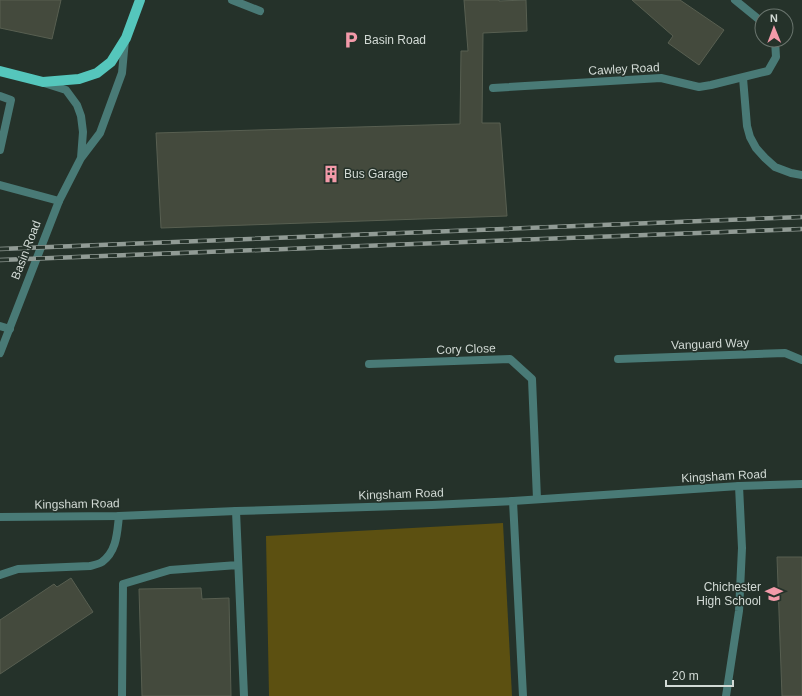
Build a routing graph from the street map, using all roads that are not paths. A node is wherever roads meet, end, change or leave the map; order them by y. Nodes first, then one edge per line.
1 (140, 0) edge
2 (232, 0) edge
3 (736, 0) edge
4 (260, 11) dead end
5 (754, 15) edge
6 (126, 38) junction
7 (775, 48) edge
8 (0, 71) edge
9 (743, 78) junction
10 (43, 82) junction
11 (493, 88) dead end
12 (0, 96) edge
13 (0, 150) edge
14 (81, 158) junction
15 (802, 175) edge
16 (0, 185) edge
17 (60, 201) junction
18 (0, 326) edge
19 (10, 330) junction
20 (0, 353) edge
21 (618, 359) dead end
22 (802, 360) edge
23 (369, 364) dead end
24 (802, 484) edge
25 (739, 486) junction
26 (537, 499) junction
27 (513, 501) junction
28 (236, 511) junction
29 (119, 516) junction
30 (0, 517) edge
31 (238, 565) junction
32 (0, 575) edge
33 (122, 696) edge
34 (244, 696) edge
35 (523, 696) edge
36 (726, 696) edge

1 - 6 main road
2 - 4 street
3 - 5 street
6 - 10 main road
6 - 14 street
7 - 9 street, Cawley Road
8 - 10 main road
9 - 11 street, Cawley Road
9 - 15 street
10 - 14 street
12 - 13 street
14 - 17 street, Basin Road
16 - 17 street
17 - 19 street, Basin Road
18 - 19 street
19 - 20 street, Basin Road
21 - 22 street, Vanguard Way
23 - 26 street, Cory Close
24 - 25 street, Kingsham Road
25 - 26 street, Kingsham Road
25 - 36 street
26 - 27 street, Kingsham Road
27 - 28 street, Kingsham Road
27 - 35 street
28 - 29 street, Kingsham Road
28 - 31 street
29 - 30 street, Kingsham Road
29 - 32 street
31 - 33 street
31 - 34 street

